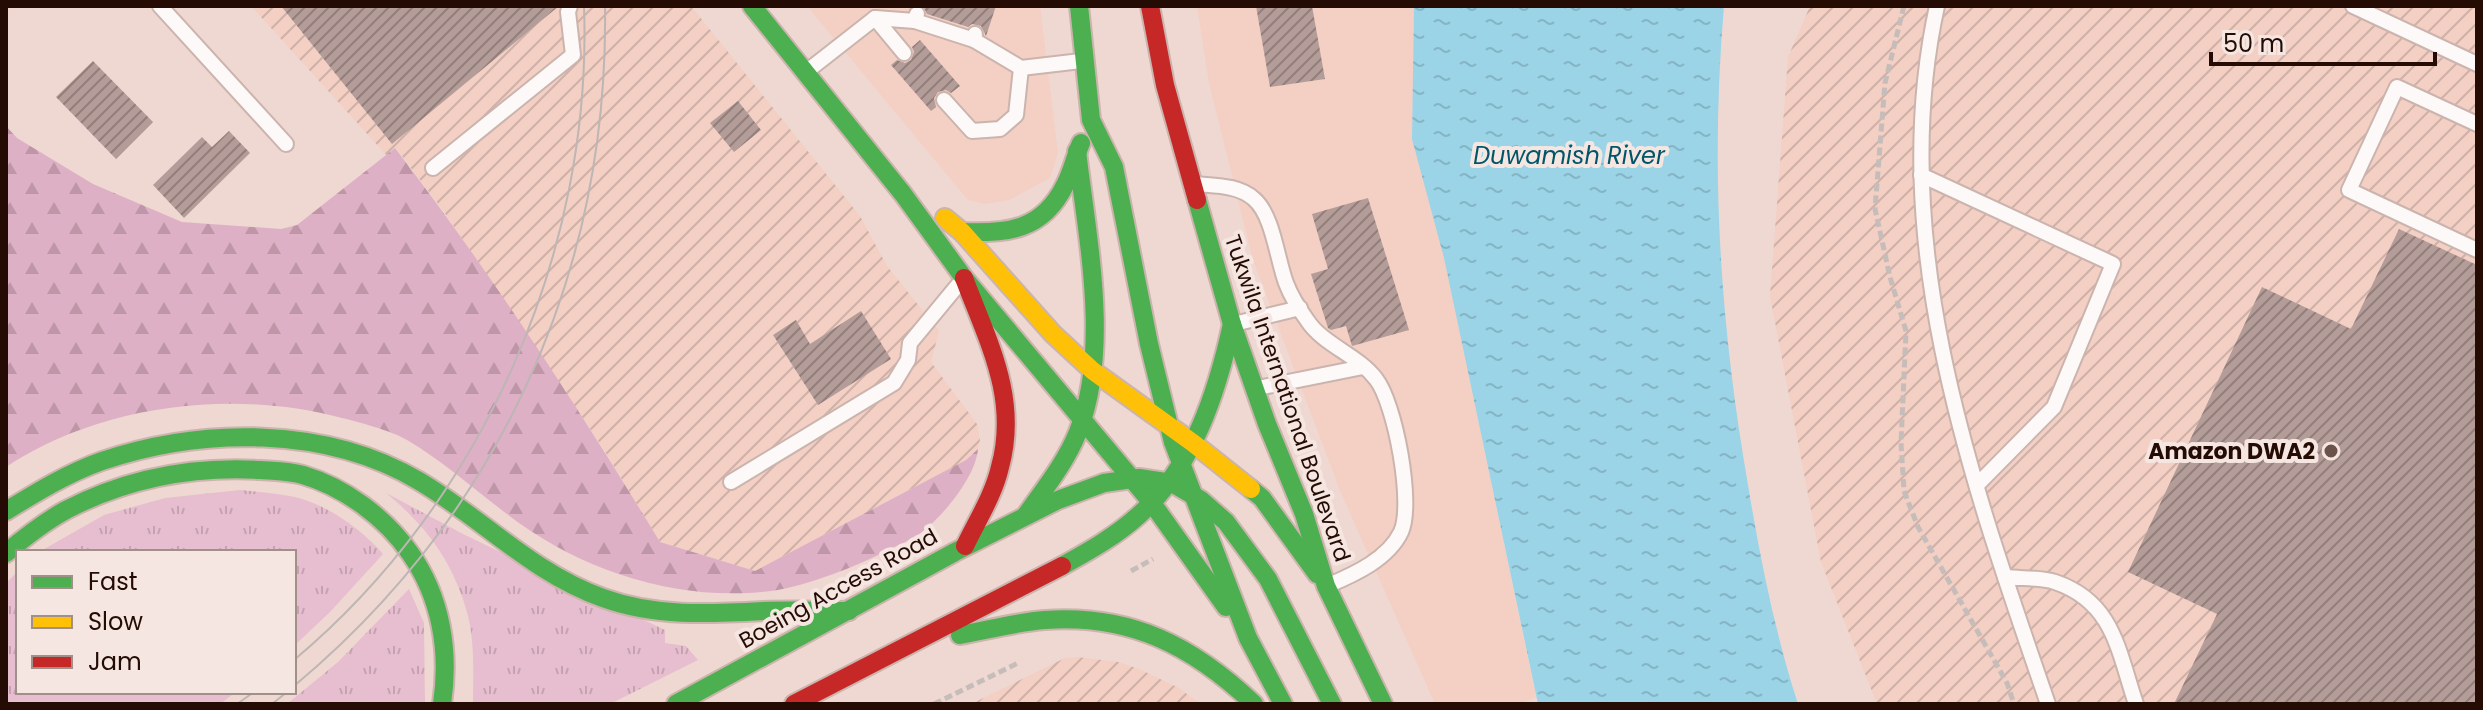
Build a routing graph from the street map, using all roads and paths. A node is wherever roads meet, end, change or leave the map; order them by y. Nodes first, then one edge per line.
1 (160, 6) edge
2 (570, 6) edge
3 (752, 6) edge
4 (1079, 6) edge
5 (1150, 6) edge
6 (1904, 6) edge
7 (1937, 6) edge
8 (2353, 6) edge
9 (875, 18) junction
10 (904, 53) dead end
11 (1085, 60) junction
12 (2477, 64) edge
13 (1021, 68) junction
14 (805, 72) junction
15 (944, 100) dead end
16 (1091, 120) junction
17 (2477, 124) edge
18 (286, 144) dead end
19 (1077, 151) junction
20 (433, 168) dead end
21 (1921, 175) junction
22 (1192, 184) junction
23 (903, 194) junction
24 (962, 232) junction
25 (2477, 250) edge
26 (964, 278) junction
27 (1300, 308) junction
28 (1232, 324) junction
29 (1363, 367) junction
30 (1093, 371) junction
31 (1255, 389) junction
32 (1082, 420) junction
33 (1167, 424) junction
34 (1193, 443) junction
35 (1179, 465) junction
36 (1130, 478) junction
37 (1168, 481) junction
38 (731, 482) dead end
39 (1978, 484) junction
40 (1191, 493) junction
41 (1152, 503) junction
42 (6, 511) edge
43 (1025, 517) junction
44 (965, 546) junction
45 (6, 553) edge
46 (2005, 577) junction
47 (1326, 586) junction
48 (849, 611) junction
49 (1248, 638) junction
50 (923, 641) junction
51 (1032, 656) dead end
52 (442, 704) edge
53 (676, 704) edge
54 (794, 704) edge
55 (934, 704) edge
56 (1254, 704) edge
57 (1283, 704) edge
58 (1332, 704) edge
59 (1383, 704) edge
60 (2014, 704) edge
61 (2048, 704) edge
62 (2136, 704) edge

1 - 18 lane
2 - 20 lane
3 - 14 main road
4 - 11 main road
5 - 22 main road, Tukwila International Boulevard
6 - 60 path
7 - 21 lane
8 - 12 lane
9 - 10 lane
9 - 13 lane
9 - 14 lane
11 - 13 lane
11 - 16 main road
13 - 15 lane
14 - 23 main road
16 - 19 main road
16 - 33 main road
17 - 25 lane
19 - 24 main road
19 - 30 main road
21 - 39 lane
21 - 39 lane
22 - 27 lane
22 - 28 main road, Tukwila International Boulevard
23 - 24 main road
23 - 26 main road
24 - 30 main road
26 - 32 main road
26 - 38 lane
26 - 44 main road
27 - 28 lane
27 - 29 lane
28 - 31 main road, Tukwila International Boulevard
28 - 34 main road
29 - 31 lane
29 - 47 lane
30 - 32 main road
30 - 33 main road
31 - 47 main road, Tukwila International Boulevard
32 - 36 main road
32 - 43 main road
33 - 34 main road
33 - 35 main road
34 - 35 main road
34 - 47 main road
35 - 37 main road
35 - 40 main road
36 - 37 main road, Boeing Access Road
36 - 41 main road
36 - 43 main road, Boeing Access Road
37 - 40 main road
37 - 41 main road
39 - 46 lane
40 - 49 main road
40 - 58 main road
41 - 49 main road
41 - 50 main road
42 - 48 main road
43 - 44 main road, Boeing Access Road
44 - 48 main road, Boeing Access Road
45 - 52 main road
46 - 61 lane
46 - 62 lane
47 - 59 main road, Tukwila International Boulevard
48 - 53 main road, Boeing Access Road
49 - 57 main road
50 - 54 main road
50 - 56 main road
51 - 55 path

